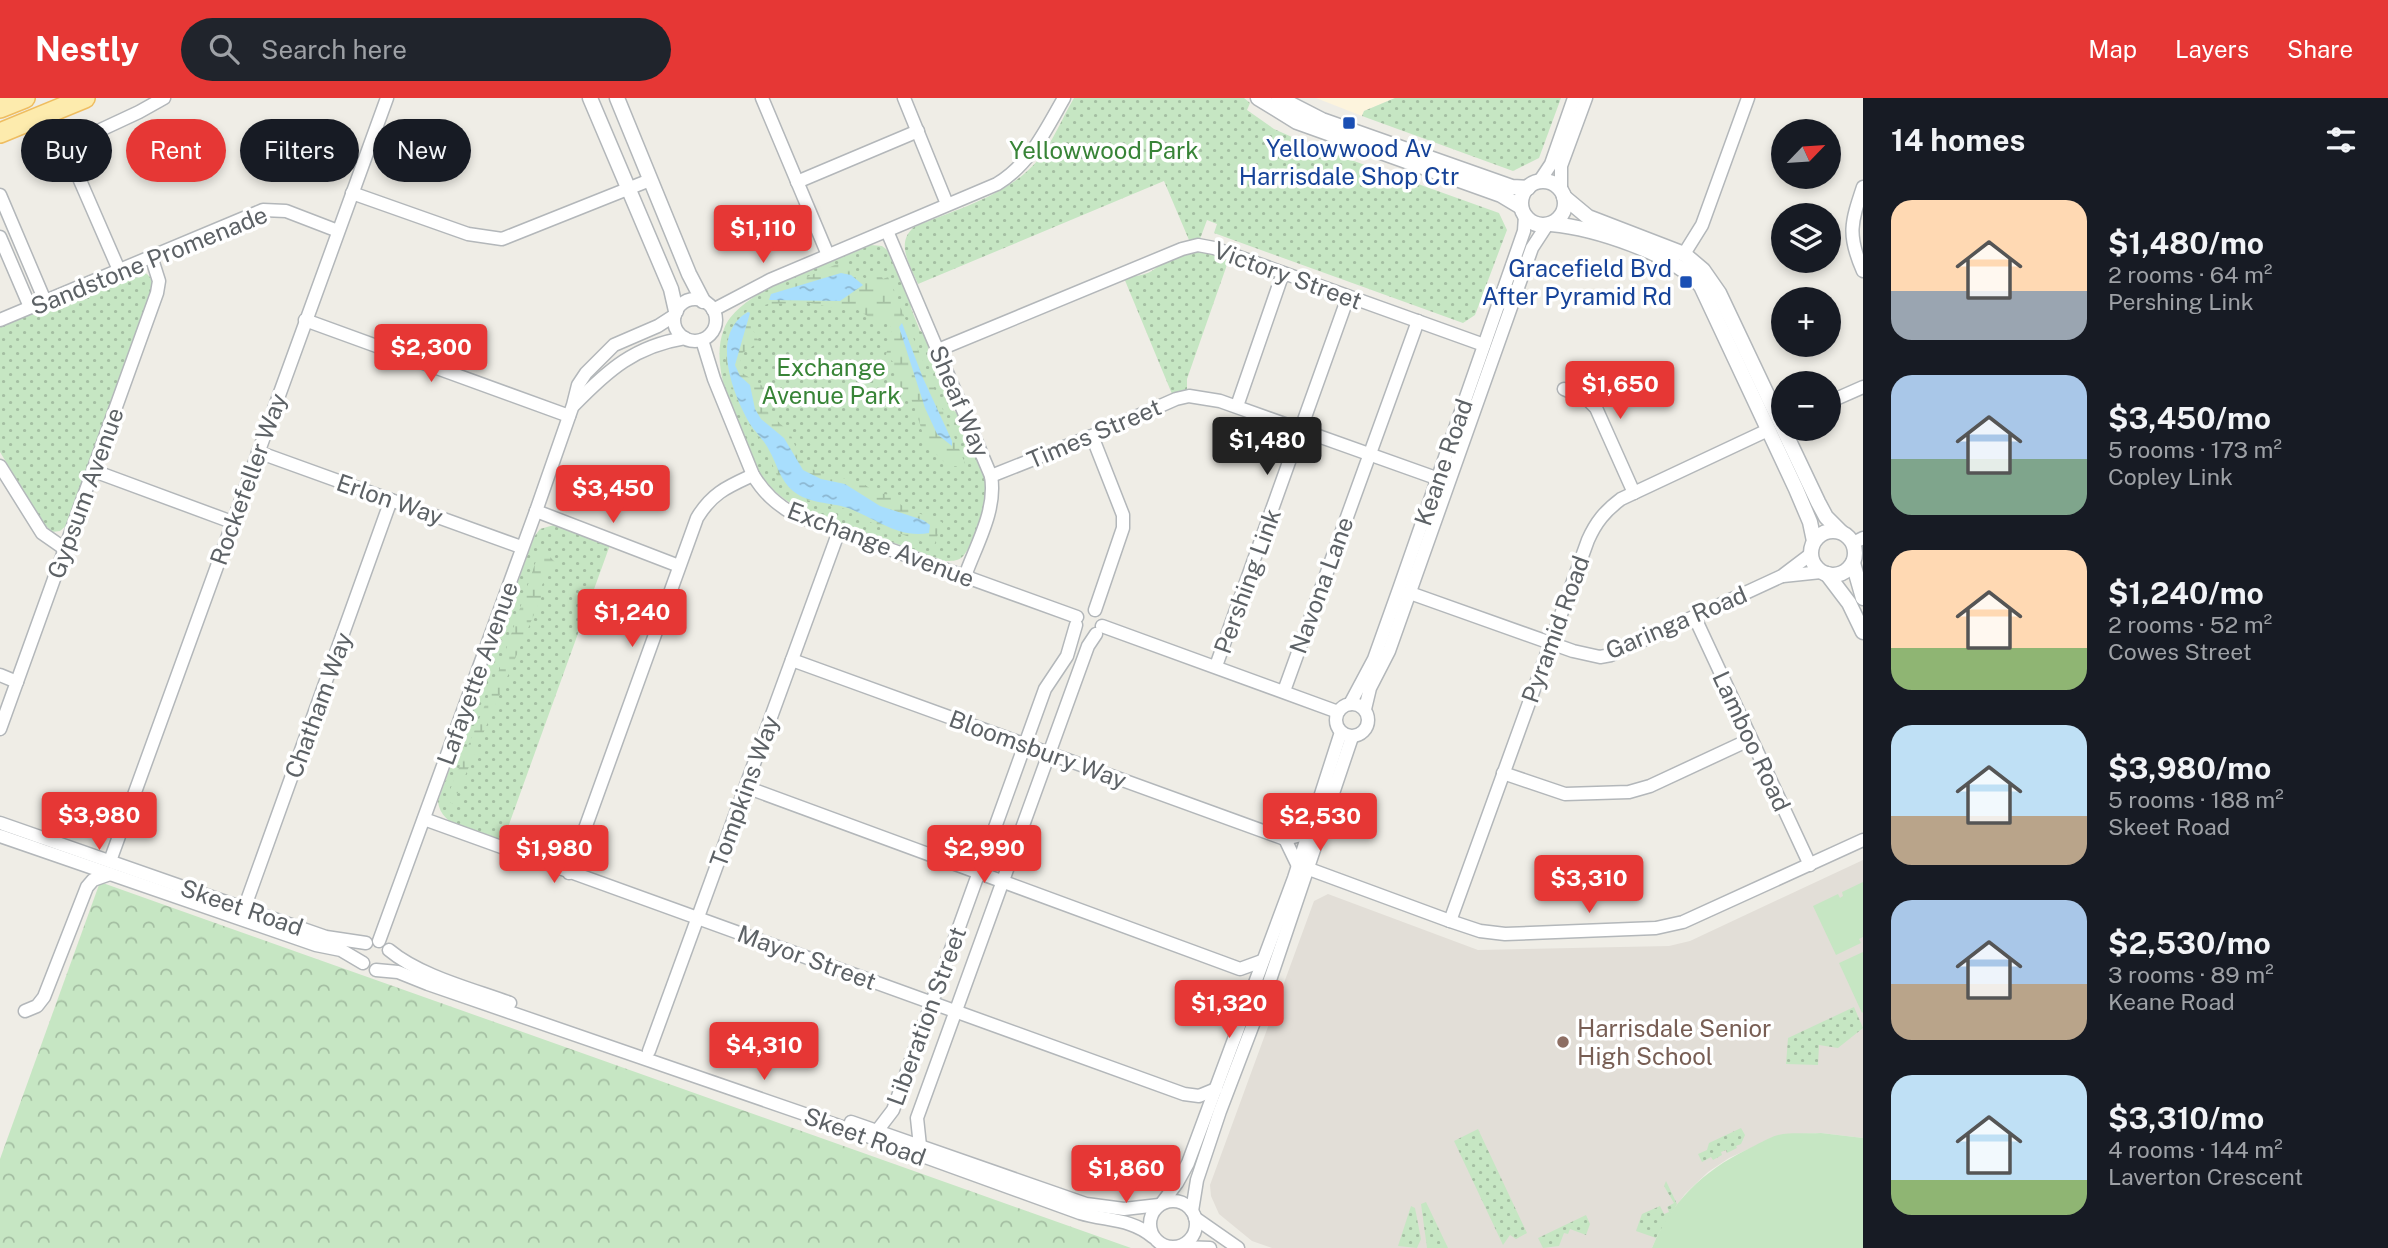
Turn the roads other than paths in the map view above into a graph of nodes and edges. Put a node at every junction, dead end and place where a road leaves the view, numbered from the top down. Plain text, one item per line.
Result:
1 (25, 98) edge
2 (85, 98) edge
3 (164, 98) edge
4 (387, 98) edge
5 (590, 98) edge
6 (617, 98) edge
7 (762, 98) edge
8 (904, 98) edge
9 (1064, 98) edge
10 (1258, 98) edge
11 (1279, 98) edge
12 (1574, 98) edge
13 (1586, 98) edge
14 (1748, 98) edge
15 (0, 108) edge
16 (918, 131) junction
17 (0, 133) edge
18 (650, 180) junction
19 (797, 183) junction
20 (1533, 185) junction
21 (1863, 187) edge
22 (629, 189) junction
23 (352, 192) junction
24 (1562, 194) junction
25 (0, 195) edge
26 (947, 204) junction
27 (1523, 212) junction
28 (1549, 225) junction
29 (887, 230) junction
30 (338, 231) junction
31 (0, 237) edge
32 (1684, 254) junction
33 (828, 255) junction
34 (151, 256) junction
35 (119, 270) junction
36 (1863, 271) edge
37 (1283, 273) junction
38 (1348, 297) junction
39 (45, 301) junction
40 (708, 305) junction
41 (30, 307) junction
42 (675, 313) junction
43 (0, 320) edge
44 (305, 320) junction
45 (1418, 321) junction
46 (685, 338) junction
47 (702, 340) junction
48 (1484, 345) junction
49 (938, 350) junction
50 (1863, 387) edge
51 (1564, 389) dead end
52 (1841, 397) edge
53 (1237, 406) junction
54 (1771, 410) edge
55 (571, 411) junction
56 (1771, 413) edge
57 (1771, 429) edge
58 (1302, 431) junction
59 (1091, 436) junction
60 (1784, 441) edge
61 (258, 452) junction
62 (1368, 455) junction
63 (0, 466) edge
64 (94, 471) junction
65 (753, 475) junction
66 (991, 476) junction
67 (1436, 478) junction
68 (1802, 486) junction
69 (1634, 493) junction
70 (391, 500) junction
71 (536, 511) junction
72 (232, 522) junction
73 (838, 531) junction
74 (1842, 532) junction
75 (1858, 541) edge
76 (522, 547) junction
77 (1812, 547) junction
78 (65, 549) junction
79 (1853, 563) junction
80 (679, 566) junction
81 (1824, 573) junction
82 (965, 576) junction
83 (1783, 576) junction
84 (1410, 593) junction
85 (1863, 598) edge
86 (1095, 610) junction
87 (1695, 618) junction
88 (1077, 621) junction
89 (1099, 630) junction
90 (1863, 632) edge
91 (1551, 643) junction
92 (792, 660) junction
93 (1216, 666) junction
94 (0, 675) edge
95 (17, 682) junction
96 (1284, 691) junction
97 (1350, 704) junction
98 (1365, 709) junction
99 (1338, 712) junction
100 (0, 729) edge
101 (1347, 735) junction
102 (1751, 739) junction
103 (1024, 745) junction
104 (1049, 753) junction
105 (1503, 773) junction
106 (746, 787) junction
107 (424, 819) junction
108 (0, 823) edge
109 (1309, 833) junction
110 (0, 836) edge
111 (1285, 839) junction
112 (1863, 840) edge
113 (76, 862) junction
114 (1810, 865) junction
115 (110, 867) junction
116 (1303, 867) junction
117 (569, 873) junction
118 (979, 873) junction
119 (1002, 882) junction
120 (78, 909) junction
121 (244, 909) junction
122 (697, 917) junction
123 (1450, 921) junction
124 (366, 943) junction
125 (384, 946) junction
126 (1262, 961) junction
127 (362, 963) junction
128 (1240, 969) junction
129 (376, 970) junction
130 (1252, 991) junction
131 (932, 1003) junction
132 (25, 1011) dead end
133 (957, 1012) junction
134 (649, 1051) junction
135 (1216, 1089) junction
136 (1190, 1096) junction
137 (1202, 1125) junction
138 (877, 1131) junction
139 (920, 1146) junction
140 (1160, 1204) junction
141 (1194, 1214) junction
142 (1153, 1237) junction
143 (1180, 1247) edge
144 (1210, 1248) edge
145 (1238, 1248) edge

1 - 15 main road
2 - 17 main road
3 - 35 street
4 - 23 street, Rockefeller Way
5 - 22 street
6 - 18 street
7 - 19 street
8 - 16 street
9 - 26 street
10 - 27 street
11 - 20 street
12 - 20 street, Keane Road
13 - 24 street, Keane Road
14 - 32 street
16 - 19 street
16 - 26 street
18 - 22 street
18 - 40 street
19 - 33 street
20 - 24 street
20 - 27 street, Keane Road
21 - 36 street
22 - 23 street
22 - 42 street
23 - 30 street, Rockefeller Way
24 - 28 street, Keane Road
24 - 32 street
25 - 39 street
26 - 29 street
27 - 28 street
27 - 48 street, Keane Road
28 - 56 street
28 - 84 street, Keane Road
29 - 33 street
29 - 49 street, Sheaf Way
30 - 34 street, Sandstone Promenade
30 - 44 street, Rockefeller Way
31 - 41 street
32 - 54 street
33 - 40 street
34 - 35 street, Sandstone Promenade
34 - 64 street, Gypsum Avenue
35 - 39 street, Sandstone Promenade
37 - 38 street, Victory Street
37 - 49 street, Victory Street
37 - 53 street
38 - 45 street, Victory Street
38 - 58 street, Pershing Link
39 - 41 street, Sandstone Promenade
40 - 42 street
40 - 47 street
41 - 43 street, Sandstone Promenade
42 - 46 street
42 - 55 street, Lafayette Avenue
44 - 55 street
44 - 61 street, Rockefeller Way
45 - 48 street, Victory Street
45 - 62 street, Navona Lane
46 - 47 street
46 - 55 street, Lafayette Avenue
47 - 65 street, Exchange Avenue
48 - 67 street, Keane Road
49 - 66 street, Sheaf Way
50 - 52 street
51 - 69 street
53 - 58 street, Times Street
53 - 59 street, Times Street
55 - 71 street, Lafayette Avenue
57 - 69 street, Pyramid Road
58 - 62 street, Times Street
58 - 93 street, Pershing Link
59 - 66 street, Times Street
59 - 86 street
60 - 68 street
61 - 70 street, Erlon Way
61 - 72 street, Rockefeller Way
62 - 67 street, Times Street
62 - 96 street, Navona Lane
63 - 78 street
64 - 72 street
64 - 78 street, Gypsum Avenue
65 - 73 street, Exchange Avenue
65 - 80 street
66 - 82 street, Sheaf Way
67 - 97 street, Keane Road
68 - 74 street
68 - 77 street
69 - 91 street, Pyramid Road
70 - 76 street, Erlon Way
70 - 121 street, Chatham Way
71 - 76 street, Lafayette Avenue
71 - 80 street
72 - 115 street, Rockefeller Way
73 - 82 street, Exchange Avenue
73 - 92 street, Tompkins Way
74 - 75 street
74 - 77 street
75 - 79 street
76 - 107 street, Lafayette Avenue
77 - 81 street
77 - 83 street, Garinga Road
78 - 95 street, Gypsum Avenue
79 - 81 street
79 - 85 street
80 - 117 street
81 - 83 street, Garinga Road
81 - 90 street
82 - 88 street, Exchange Avenue
83 - 87 street, Garinga Road
84 - 91 street, Garinga Road
84 - 98 street, Keane Road
86 - 88 street
86 - 89 street
87 - 91 street, Garinga Road
87 - 102 street, Lamboo Road
88 - 89 street
88 - 103 street, Liberation Street
89 - 93 street
89 - 104 street, Liberation Street
91 - 105 street, Pyramid Road
92 - 103 street, Bloomsbury Way
92 - 106 street, Tompkins Way
93 - 96 street
94 - 95 street
95 - 100 street, Gypsum Avenue
96 - 99 street
97 - 98 street
97 - 99 street, Keane Road
98 - 101 street, Keane Road
99 - 101 street, Keane Road
101 - 109 street, Keane Road
101 - 116 street, Keane Road
102 - 105 street
102 - 114 street, Lamboo Road
103 - 104 street, Bloomsbury Way
103 - 118 street, Liberation Street
104 - 111 street, Bloomsbury Way
104 - 119 street, Liberation Street
105 - 123 street, Pyramid Road
106 - 118 street
106 - 122 street, Tompkins Way
107 - 117 street, Mayor Street
107 - 125 street, Lafayette Avenue
108 - 115 street, Skeet Road
109 - 111 street
109 - 116 street, Keane Road
110 - 113 street, Skeet Road
111 - 116 street
112 - 114 street
113 - 115 street, Skeet Road
113 - 120 street
114 - 123 street
115 - 120 street
115 - 121 street, Skeet Road
115 - 127 street, Skeet Road
116 - 123 street
116 - 126 street, Keane Road
116 - 141 street, Keane Road
117 - 122 street, Mayor Street
118 - 119 street
118 - 131 street, Liberation Street
119 - 128 street
119 - 133 street, Liberation Street
120 - 132 street
121 - 124 street, Skeet Road
122 - 131 street, Mayor Street
122 - 134 street, Tompkins Way
124 - 125 street
124 - 127 street
125 - 129 street
125 - 134 street, Skeet Road
126 - 128 street
126 - 130 street, Keane Road
127 - 129 street
128 - 130 street
129 - 142 street, Skeet Road
130 - 135 street, Keane Road
131 - 133 street, Mayor Street
131 - 138 street, Liberation Street
133 - 136 street, Mayor Street
133 - 139 street, Liberation Street
134 - 138 street, Skeet Road
135 - 136 street
135 - 137 street, Keane Road
136 - 137 street
137 - 140 street, Keane Road
138 - 139 street, Skeet Road
139 - 140 street, Skeet Road
140 - 141 street
140 - 142 street
141 - 143 street
141 - 145 street
142 - 143 street
143 - 144 street

